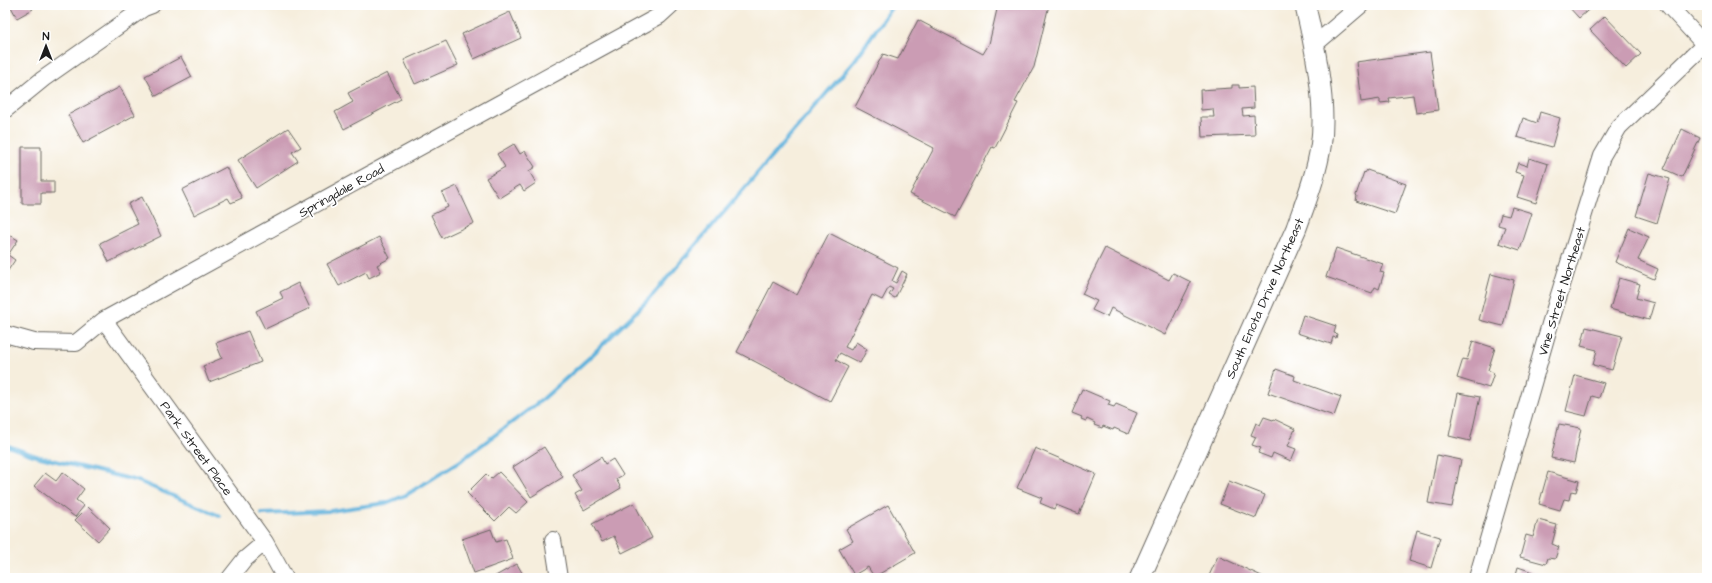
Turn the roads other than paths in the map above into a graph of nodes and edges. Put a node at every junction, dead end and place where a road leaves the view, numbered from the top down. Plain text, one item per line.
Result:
1 (152, 5) edge
2 (670, 5) edge
3 (1305, 5) edge
4 (1361, 5) edge
5 (1668, 5) edge
6 (1705, 41) edge
7 (1313, 46) junction
8 (5, 110) edge
9 (104, 320) junction
10 (5, 334) edge
11 (554, 540) dead end
12 (265, 542) junction
13 (230, 578) edge
14 (286, 578) edge
15 (559, 578) edge
16 (1140, 578) edge
17 (1477, 578) edge

1 - 8 street
2 - 9 street, Springdale Road
3 - 7 main road, South Enota Drive Northeast
4 - 7 street
5 - 6 street
6 - 17 street, Vine Street Northeast
7 - 16 main road, South Enota Drive Northeast
9 - 10 street, Springdale Road
9 - 12 street, Park Street Place
11 - 15 street
12 - 13 street
12 - 14 street, Park Street Place

